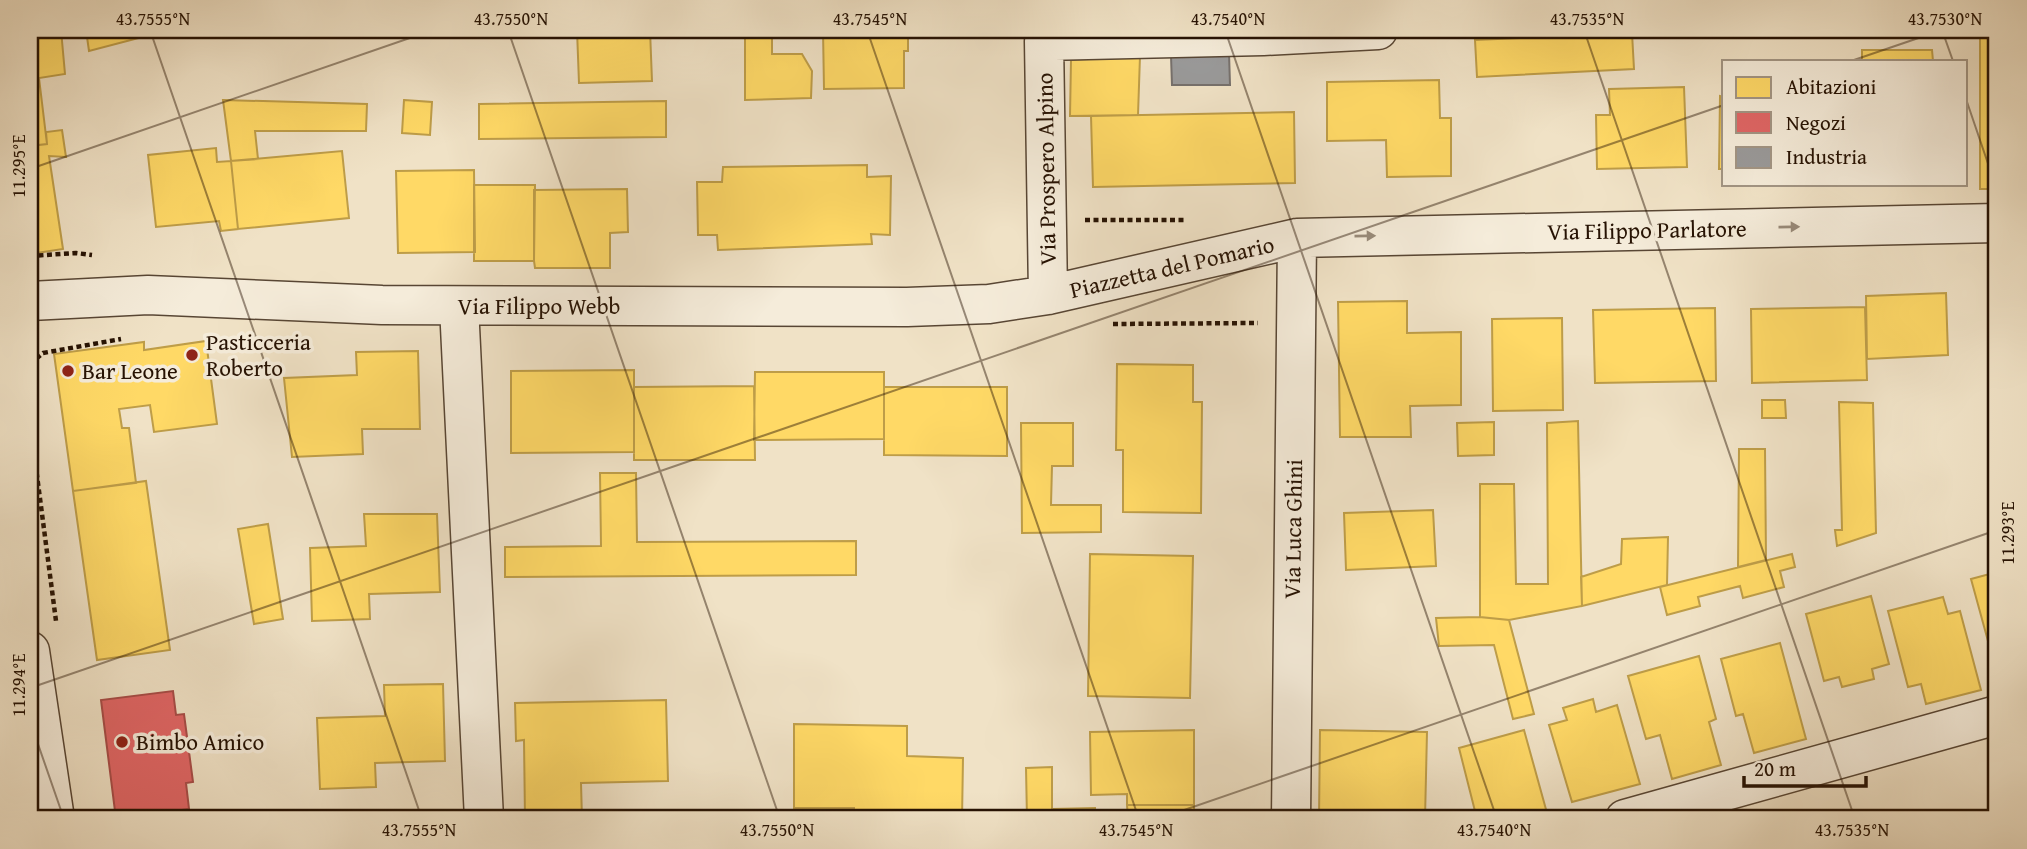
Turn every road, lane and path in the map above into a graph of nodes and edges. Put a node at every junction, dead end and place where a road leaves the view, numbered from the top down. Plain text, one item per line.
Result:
1 (1378, 30) edge
2 (1043, 35) edge
3 (1997, 223) edge
4 (1297, 238) junction
5 (1048, 295) junction
6 (30, 301) edge
7 (459, 306) junction
8 (43, 353) dead end
9 (30, 364) edge
10 (30, 651) edge
11 (1997, 715) edge
12 (55, 819) edge
13 (484, 819) edge
14 (1291, 819) edge
15 (1625, 819) edge

1 - 2 street, Via Prospero Alpino
2 - 5 street, Via Prospero Alpino
4 -> 3 street, Via Filippo Parlatore
4 - 5 street, Piazzetta del Pomario
4 - 14 street, Via Luca Ghini
5 - 7 street, Via Filippo Webb
6 - 7 street, Via Filippo Webb
7 - 13 street
8 - 9 path
10 - 12 street
11 - 15 street

